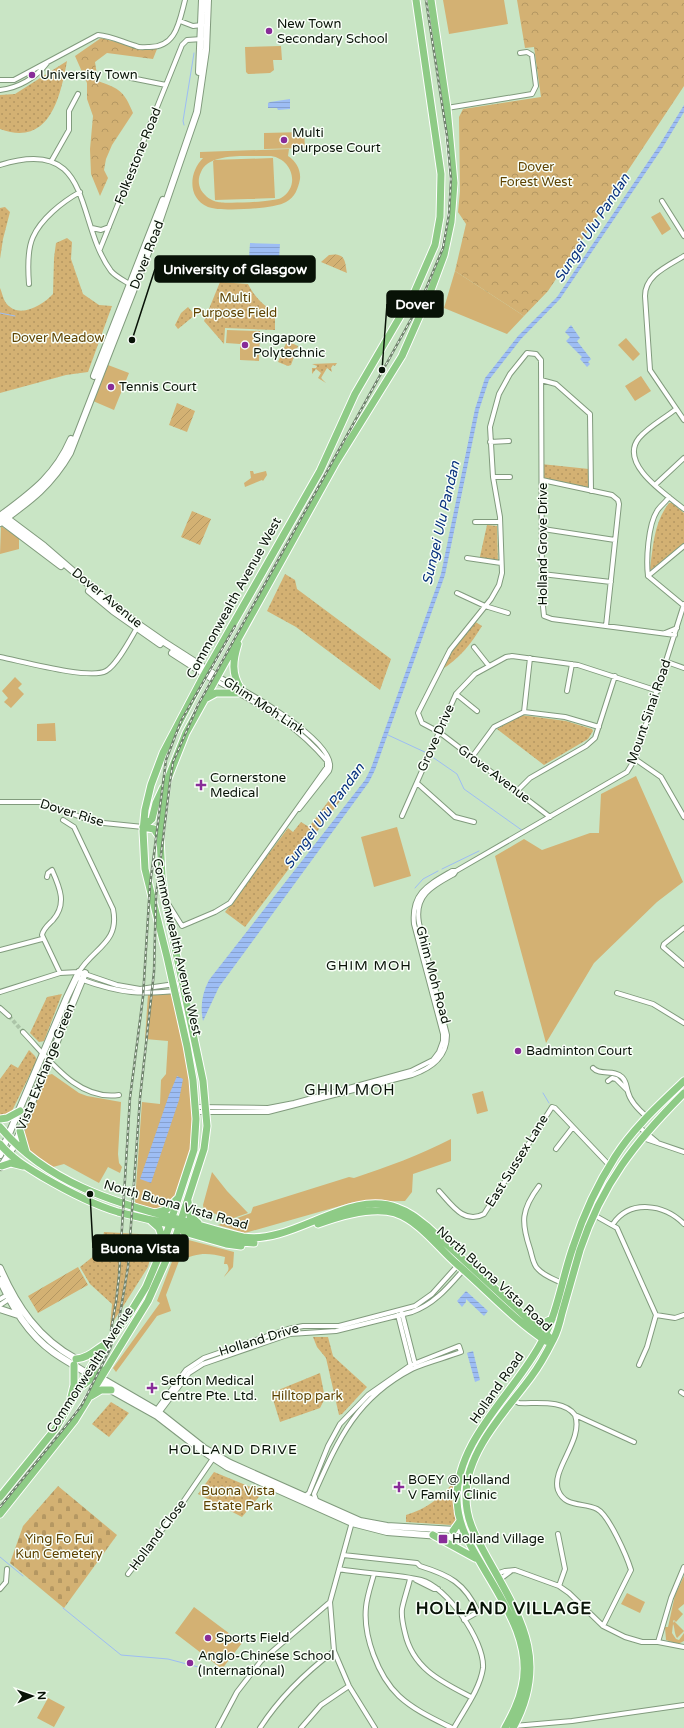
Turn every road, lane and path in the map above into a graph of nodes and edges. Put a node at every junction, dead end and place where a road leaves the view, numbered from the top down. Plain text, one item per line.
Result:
1 (185, 0) edge
2 (202, 0) edge
3 (208, 0) edge
4 (416, 0) edge
5 (431, 0) edge
6 (180, 21) junction
7 (204, 25) junction
8 (204, 39) junction
9 (520, 53) dead end
10 (48, 63) junction
11 (131, 78) dead end
12 (0, 80) edge
13 (166, 85) junction
14 (0, 90) edge
15 (78, 94) dead end
16 (447, 108) junction
17 (52, 160) junction
18 (0, 165) edge
19 (80, 192) junction
20 (662, 201) dead end
21 (92, 228) junction
22 (109, 228) junction
23 (684, 236) edge
24 (100, 249) junction
25 (684, 256) edge
26 (29, 284) dead end
27 (133, 286) junction
28 (541, 380) junction
29 (676, 409) junction
30 (684, 420) edge
31 (509, 441) dead end
32 (490, 442) junction
33 (684, 458) edge
34 (492, 477) junction
35 (510, 477) dead end
36 (542, 480) junction
37 (655, 485) junction
38 (590, 491) junction
39 (670, 497) junction
40 (316, 499) junction
41 (684, 509) edge
42 (296, 512) junction
43 (2, 519) edge
44 (292, 520) junction
45 (304, 520) junction
46 (475, 522) dead end
47 (500, 522) junction
48 (542, 529) junction
49 (615, 540) junction
50 (684, 546) edge
51 (467, 558) dead end
52 (501, 563) junction
53 (542, 574) junction
54 (648, 576) junction
55 (610, 582) junction
56 (457, 593) dead end
57 (684, 605) edge
58 (484, 606) junction
59 (508, 613) dead end
60 (138, 626) junction
61 (606, 626) junction
62 (677, 628) junction
63 (240, 634) junction
64 (663, 634) junction
65 (675, 635) junction
66 (474, 647) dead end
67 (0, 657) edge
68 (530, 658) junction
69 (667, 662) junction
70 (572, 664) junction
71 (489, 666) junction
72 (684, 668) edge
73 (206, 672) junction
74 (615, 676) junction
75 (215, 678) junction
76 (239, 691) junction
77 (567, 691) dead end
78 (658, 691) junction
79 (456, 694) junction
80 (203, 701) junction
81 (478, 711) dead end
82 (524, 712) junction
83 (599, 727) junction
84 (438, 731) junction
85 (472, 757) junction
86 (635, 759) junction
87 (167, 781) junction
88 (417, 782) junction
89 (517, 791) junction
90 (0, 802) edge
91 (684, 815) edge
92 (402, 816) dead end
93 (550, 816) junction
94 (63, 820) dead end
95 (474, 822) dead end
96 (143, 827) junction
97 (160, 838) junction
98 (47, 876) dead end
99 (165, 900) junction
100 (684, 928) edge
101 (42, 940) junction
102 (0, 950) edge
103 (684, 965) edge
104 (60, 973) junction
105 (81, 976) junction
106 (183, 987) junction
107 (173, 988) junction
108 (0, 992) edge
109 (618, 993) dead end
110 (0, 1008) edge
111 (10, 1016) tunnel mouth
112 (684, 1023) edge
113 (23, 1032) tunnel mouth
114 (44, 1053) junction
115 (48, 1059) junction
116 (593, 1068) dead end
117 (608, 1081) dead end
118 (684, 1081) edge
119 (627, 1090) junction
120 (684, 1093) edge
121 (119, 1095) dead end
122 (196, 1109) junction
123 (206, 1109) junction
124 (20, 1111) junction
125 (647, 1117) junction
126 (0, 1118) edge
127 (0, 1127) edge
128 (573, 1127) junction
129 (639, 1127) junction
130 (20, 1131) junction
131 (644, 1135) junction
132 (8, 1138) junction
133 (659, 1143) junction
134 (15, 1144) junction
135 (1, 1149) edge
136 (556, 1149) dead end
137 (684, 1152) edge
138 (10, 1154) junction
139 (28, 1155) junction
140 (610, 1166) junction
141 (1, 1167) edge
142 (27, 1167) junction
143 (539, 1186) dead end
144 (439, 1191) dead end
145 (180, 1195) junction
146 (188, 1199) junction
147 (150, 1215) junction
148 (594, 1215) junction
149 (171, 1221) junction
150 (180, 1223) junction
151 (613, 1224) junction
152 (684, 1224) edge
153 (207, 1227) junction
154 (164, 1243) junction
155 (467, 1261) junction
156 (461, 1267) junction
157 (0, 1268) edge
158 (0, 1280) edge
159 (562, 1283) junction
160 (13, 1298) junction
161 (0, 1299) edge
162 (0, 1305) edge
163 (0, 1309) edge
164 (400, 1313) junction
165 (18, 1315) junction
166 (656, 1315) junction
167 (684, 1315) edge
168 (552, 1319) junction
169 (531, 1326) junction
170 (545, 1337) junction
171 (43, 1340) junction
172 (109, 1342) junction
173 (552, 1342) junction
174 (535, 1355) junction
175 (75, 1362) junction
176 (92, 1365) junction
177 (640, 1365) dead end
178 (413, 1366) junction
179 (88, 1374) junction
180 (98, 1379) junction
181 (79, 1388) junction
182 (111, 1390) junction
183 (91, 1396) junction
184 (513, 1400) junction
185 (68, 1407) junction
186 (156, 1413) junction
187 (575, 1415) junction
188 (634, 1442) dead end
189 (214, 1457) junction
190 (305, 1496) junction
191 (0, 1497) edge
192 (316, 1500) junction
193 (0, 1514) edge
194 (353, 1520) junction
195 (460, 1521) junction
196 (453, 1531) junction
197 (474, 1533) junction
198 (464, 1534) junction
199 (558, 1534) dead end
200 (433, 1535) junction
201 (343, 1555) junction
202 (479, 1561) junction
203 (684, 1567) edge
204 (7, 1569) dead end
205 (339, 1569) junction
206 (511, 1571) junction
207 (128, 1574) dead end
208 (374, 1574) junction
209 (498, 1577) junction
210 (410, 1579) junction
211 (490, 1581) junction
212 (559, 1586) junction
213 (0, 1589) edge
214 (330, 1602) junction
215 (464, 1620) junction
216 (603, 1626) junction
217 (658, 1642) junction
218 (684, 1647) edge
219 (334, 1651) junction
220 (349, 1686) junction
221 (471, 1697) junction
222 (684, 1705) edge
223 (529, 1725) junction
224 (512, 1727) edge
225 (218, 1728) edge
226 (260, 1728) edge
227 (301, 1728) edge
228 (375, 1728) edge
229 (453, 1728) edge
230 (505, 1728) edge
231 (522, 1728) edge

1 - 6 street
2 - 7 street, Dover Road
3 - 7 street, Dover Road
4 - 42 main road, Commonwealth Avenue West
5 - 16 main road, Commonwealth Avenue West
6 - 7 street
6 - 10 street
7 - 8 street, Dover Road
8 - 13 street, Folkestone Road
8 - 27 street, Dover Road
9 - 16 street
10 - 12 street
10 - 14 street
11 - 13 street
13 - 22 street, Folkestone Road
15 - 17 street
16 - 40 main road, Commonwealth Avenue West
17 - 18 street
17 - 19 street
19 - 21 street
19 - 26 street
20 - 23 street
21 - 22 street
21 - 24 street
22 - 24 street, Folkestone Road
24 - 27 street
25 - 29 street
27 - 43 street, Dover Road
28 - 32 street, Holland Grove Drive
28 - 36 street, Holland Grove Drive
28 - 38 street
29 - 30 street
29 - 37 street
31 - 32 street
32 - 34 street
33 - 37 street
34 - 35 street
34 - 47 street
36 - 38 street
36 - 48 street, Holland Grove Drive
37 - 39 street
38 - 49 street
39 - 41 street
39 - 54 street
40 - 42 main road
40 - 45 main road, Commonwealth Avenue West
42 - 44 main road, Commonwealth Avenue West
43 - 60 street, Dover Avenue
44 - 45 main road
44 - 73 main road, Commonwealth Avenue West
45 - 63 main road, Commonwealth Avenue West
46 - 47 street
47 - 52 street
48 - 49 street
48 - 53 street, Holland Grove Drive
49 - 55 street
50 - 54 street
51 - 52 street
52 - 58 street
53 - 55 street
53 - 61 street, Holland Grove Drive
54 - 57 street
55 - 61 street
56 - 58 street
57 - 62 street, Mount Sinai Road
58 - 59 street
58 - 84 street, Grove Avenue
60 - 67 street
60 - 73 street, Dover Avenue
61 - 64 street, Holland Grove Drive
62 - 64 street
62 - 65 street, Mount Sinai Road
63 - 75 main road, Commonwealth Avenue West
63 - 76 main road
64 - 65 street, Holland Grove Drive
65 - 69 street, Mount Sinai Road
66 - 71 street
68 - 70 street, Grove Drive
68 - 71 street, Grove Drive
68 - 82 street
69 - 72 street
69 - 78 street, Mount Sinai Road
70 - 74 street, Grove Drive
70 - 77 street
71 - 79 street, Grove Drive
73 - 75 street, Dover Avenue
73 - 96 main road, Commonwealth Avenue West
74 - 78 street, Grove Drive
74 - 83 street
75 - 76 street, Ghim Moh Link
75 - 80 main road, Commonwealth Avenue West
76 - 80 main road
76 - 99 street, Ghim Moh Link
78 - 86 street, Mount Sinai Road
79 - 81 street, Grove Drive
79 - 84 street, Grove Drive
80 - 87 main road, Commonwealth Avenue West
82 - 83 street
82 - 85 street
83 - 89 street
84 - 85 street, Grove Avenue
84 - 88 street, Grove Drive
85 - 89 street, Grove Avenue
86 - 91 street
86 - 93 street, Mount Sinai Road
87 - 96 main road
87 - 97 main road, Commonwealth Avenue West
88 - 92 street, Grove Drive
88 - 95 street, Grove Drive
89 - 93 street, Grove Avenue
90 - 96 street, Dover Rise
93 - 123 street, Ghim Moh Road
94 - 105 street
96 - 97 main road
96 - 107 main road, Commonwealth Avenue West
97 - 99 main road, Commonwealth Avenue West
98 - 101 street
99 - 106 main road, Commonwealth Avenue West
100 - 103 street
101 - 102 street
101 - 104 street
104 - 105 street
104 - 108 street
105 - 107 street
105 - 107 street
105 - 114 street, Vista Exchange Green
105 - 115 street, Vista Exchange Green
106 - 107 street
106 - 107 street
106 - 123 main road, Commonwealth Avenue West
107 - 122 main road, Commonwealth Avenue West
109 - 112 street
110 - 111 street
113 - 114 street
114 - 115 street
114 - 124 street, Vista Exchange Green
115 - 121 street
115 - 130 street, Vista Exchange Green
116 - 119 street
117 - 119 street
118 - 125 main road, Holland Road
119 - 125 street
120 - 131 main road, Holland Road
122 - 123 street, Ghim Moh Road
122 - 145 main road, Commonwealth Avenue West
123 - 146 main road, Commonwealth Avenue West
124 - 126 main road
124 - 132 street, Vista Exchange Green
125 - 129 main road, Holland Road
127 - 132 main road, North Buona Vista Road
128 - 136 street, East Sussex Lane
128 - 140 street, East Sussex Lane
128 - 144 street, East Sussex Lane
129 - 131 street
129 - 140 main road, Holland Road
130 - 134 street, Vista Exchange Green
130 - 139 main road
131 - 133 street
131 - 133 street
131 - 148 main road, Holland Road
132 - 134 main road, North Buona Vista Road
132 - 135 street, Vista Exchange Green
133 - 137 street
134 - 138 street, Vista Exchange Green
134 - 139 main road, North Buona Vista Road
135 - 138 main road, North Buona Vista Road
138 - 141 street, Vista Exchange Green
138 - 142 main road, North Buona Vista Road
139 - 147 main road, North Buona Vista Road
140 - 159 main road, Holland Road
141 - 142 main road
142 - 147 main road, North Buona Vista Road
143 - 159 street
145 - 147 main road
145 - 149 main road, Commonwealth Avenue West
146 - 150 main road, Commonwealth Avenue West
146 - 153 main road
147 - 149 main road, North Buona Vista Road
147 - 154 main road
148 - 151 street
148 - 173 main road, Holland Road
149 - 150 main road, North Buona Vista Road
149 - 154 main road, Commonwealth Avenue
150 - 153 main road, North Buona Vista Road
150 - 156 main road, North Buona Vista Road
150 - 180 main road, Commonwealth Avenue
151 - 152 street
151 - 166 street
153 - 155 main road, North Buona Vista Road
154 - 172 main road, Commonwealth Avenue
155 - 156 street, Holland Drive
155 - 156 street, Holland Drive
155 - 169 main road, North Buona Vista Road
156 - 164 street, Holland Drive
156 - 164 street, Holland Drive
156 - 169 main road, North Buona Vista Road
157 - 160 street
158 - 160 street
159 - 168 main road, Holland Road
160 - 161 street
160 - 162 street
160 - 165 street
160 - 171 street
163 - 165 street
164 - 178 street
164 - 186 street, Holland Drive
165 - 171 street
166 - 167 street
166 - 177 street
168 - 169 main road
168 - 170 main road, Holland Road
169 - 170 main road, North Buona Vista Road
169 - 174 main road
170 - 173 main road, North Buona Vista Road
170 - 174 main road, Holland Road
171 - 175 street
172 - 175 main road
172 - 176 main road, Commonwealth Avenue
173 - 184 main road, Holland Road
174 - 195 main road, Holland Road
175 - 179 street
175 - 185 main road
176 - 179 main road, Commonwealth Avenue
176 - 180 main road
178 - 178 street
178 - 190 street
178 - 192 street
179 - 180 main road
179 - 181 main road, Commonwealth Avenue
180 - 181 main road
180 - 182 street
180 - 183 main road, Commonwealth Avenue
180 - 186 street
181 - 185 main road, Commonwealth Avenue
182 - 183 main road
182 - 186 street
183 - 193 main road, Commonwealth Avenue
184 - 187 street
184 - 197 main road, Holland Road
185 - 191 main road, Commonwealth Avenue
186 - 189 street
187 - 188 street
187 - 216 street
189 - 190 street
189 - 194 street
189 - 207 street, Holland Close
190 - 192 street
192 - 194 street
194 - 196 street
194 - 200 street
194 - 201 street
195 - 196 main road
195 - 198 main road, Holland Road
196 - 198 street
197 - 198 street
197 - 209 main road, Holland Road
198 - 200 street
198 - 202 main road, Holland Road
199 - 212 street
200 - 202 main road
201 - 205 street
201 - 215 street
202 - 211 main road, Holland Road
203 - 217 street
204 - 213 street
205 - 208 street
205 - 214 street
206 - 209 street
206 - 209 street
206 - 212 street
208 - 210 street
208 - 229 street
209 - 211 street
209 - 224 main road, Holland Road
210 - 215 street
210 - 221 street
211 - 230 main road, Holland Road
212 - 216 street
214 - 219 street
214 - 225 street
215 - 221 street
216 - 217 street
217 - 218 street
219 - 220 street
219 - 226 street
220 - 227 street
220 - 228 street
221 - 229 street
222 - 223 street
223 - 224 street
223 - 231 street

